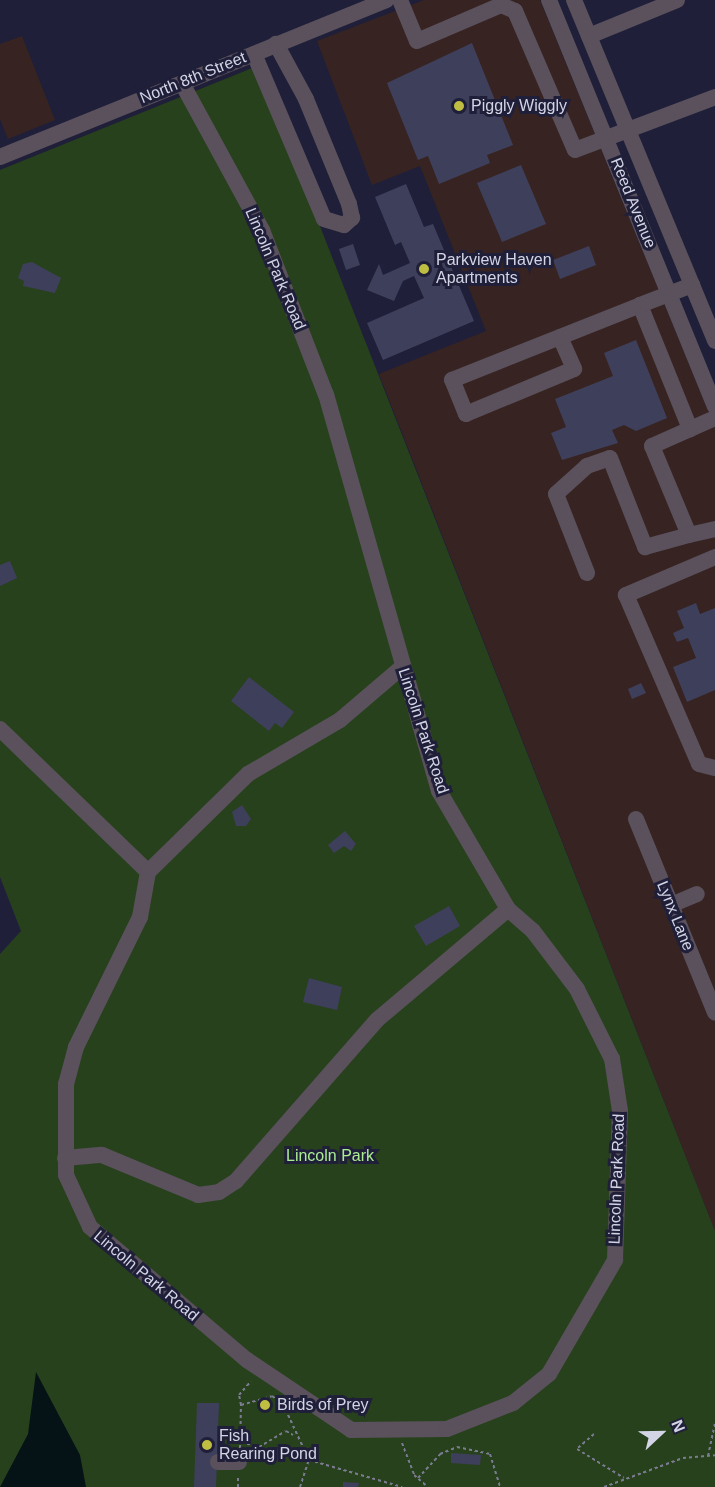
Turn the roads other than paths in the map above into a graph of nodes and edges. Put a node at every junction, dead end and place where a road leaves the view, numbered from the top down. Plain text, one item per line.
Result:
1 (386, 0) edge
2 (400, 0) edge
3 (549, 0) edge
4 (574, 0) edge
5 (677, 0) edge
6 (589, 36) junction
7 (276, 44) junction
8 (254, 54) junction
9 (182, 83) junction
10 (715, 97) edge
11 (629, 131) junction
12 (607, 139) junction
13 (0, 157) edge
14 (692, 285) junction
15 (669, 294) junction
16 (640, 305) junction
17 (712, 322) edge
18 (686, 333) junction
19 (560, 337) junction
20 (715, 341) edge
21 (715, 406) edge
22 (715, 418) edge
23 (690, 429) junction
24 (715, 529) edge
25 (689, 535) junction
26 (715, 556) edge
27 (587, 573) dead end
28 (402, 667) junction
29 (0, 729) edge
30 (715, 768) edge
31 (636, 819) dead end
32 (148, 872) junction
33 (697, 894) dead end
34 (671, 905) junction
35 (507, 909) junction
36 (715, 1013) edge
37 (66, 1158) junction
38 (218, 1462) dead end
39 (239, 1462) road end

1 - 7 street, North 8th Street
2 - 12 street
3 - 12 street, Reed Avenue
4 - 6 street, Reed Avenue
5 - 6 street
6 - 11 street, Reed Avenue
7 - 8 street, North 8th Street
7 - 8 street
8 - 9 street, North 8th Street
9 - 13 street, North 8th Street
9 - 28 street, Lincoln Park Road
10 - 11 street
11 - 12 street
11 - 14 street, Reed Avenue
12 - 15 street, Reed Avenue
14 - 15 street
14 - 17 street, Reed Avenue
15 - 16 street
15 - 18 street, Reed Avenue
16 - 19 street
16 - 23 street
17 - 18 street
17 - 20 street, Reed Avenue
18 - 21 street, Reed Avenue
19 - 19 street
22 - 23 street
23 - 25 street
24 - 25 street
25 - 27 street
26 - 30 street
28 - 32 street
28 - 35 street, Lincoln Park Road
29 - 32 street
31 - 34 street, Lynx Lane
32 - 37 street, Lincoln Park Road
33 - 34 street
34 - 36 street, Lynx Lane
35 - 37 street
35 - 37 street, Lincoln Park Road
38 - 39 street

